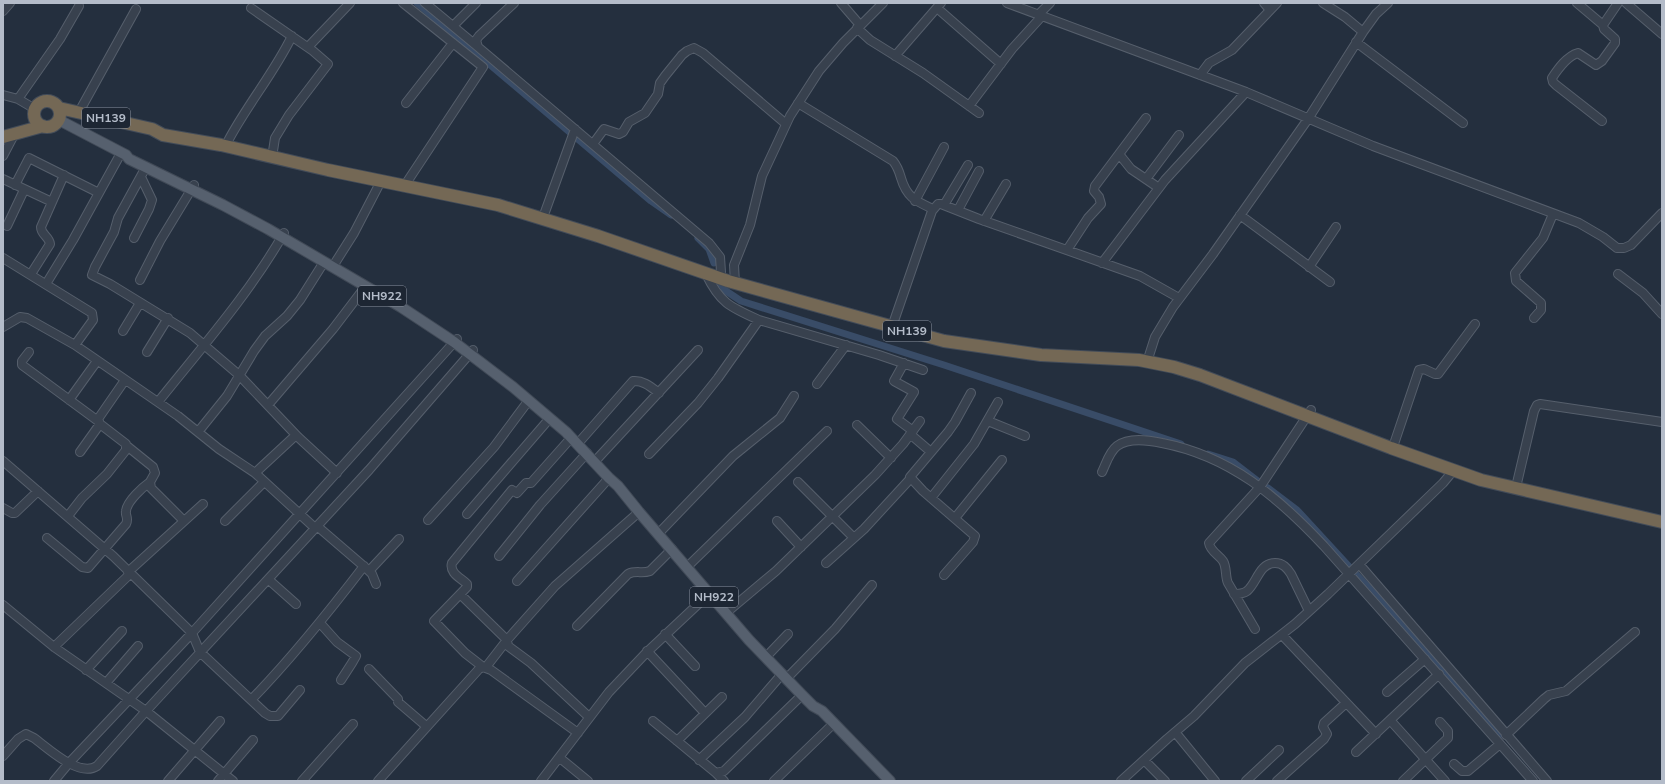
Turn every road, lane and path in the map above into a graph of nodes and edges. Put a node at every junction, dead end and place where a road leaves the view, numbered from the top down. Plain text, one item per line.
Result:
1 (10, 3) edge
2 (350, 3) edge
3 (403, 3) edge
4 (425, 3) edge
5 (476, 3) edge
6 (514, 3) edge
7 (841, 3) edge
8 (883, 3) edge
9 (1007, 3) edge
10 (1050, 3) edge
11 (1264, 3) edge
12 (1277, 3) edge
13 (1323, 3) edge
14 (1388, 3) edge
15 (1577, 3) edge
16 (1618, 3) edge
17 (1626, 3) edge
18 (79, 6) dead end
19 (939, 6) edge
20 (251, 8) dead end
21 (136, 9) dead end
22 (1270, 10) junction
23 (3, 11) edge
24 (1040, 16) junction
25 (1603, 25) junction
26 (453, 26) junction
27 (858, 26) junction
28 (1363, 32) junction
29 (1662, 34) edge
30 (292, 36) junction
31 (1356, 42) junction
32 (453, 43) junction
33 (308, 47) junction
34 (478, 47) junction
35 (895, 56) junction
36 (490, 59) junction
37 (1001, 64) junction
38 (483, 68) junction
39 (1200, 75) junction
40 (1246, 92) junction
41 (3, 95) edge
42 (18, 99) junction
43 (406, 103) dead end
44 (798, 103) junction
45 (968, 106) junction
46 (79, 112) junction
47 (979, 113) dead end
48 (59, 114) junction
49 (37, 118) junction
50 (1146, 118) dead end
51 (1308, 119) junction
52 (1602, 121) dead end
53 (1463, 123) dead end
54 (786, 124) junction
55 (152, 130) junction
56 (574, 132) junction
57 (7, 134) edge
58 (1179, 135) dead end
59 (228, 141) junction
60 (593, 144) junction
61 (944, 147) dead end
62 (273, 151) junction
63 (124, 154) junction
64 (1119, 154) junction
65 (3, 156) edge
66 (968, 165) dead end
67 (979, 171) dead end
68 (143, 172) junction
69 (64, 176) junction
70 (1146, 179) junction
71 (3, 180) edge
72 (380, 181) junction
73 (407, 182) junction
74 (1006, 184) dead end
75 (15, 185) junction
76 (193, 187) junction
77 (1159, 188) junction
78 (24, 190) junction
79 (99, 193) junction
80 (915, 201) junction
81 (52, 202) junction
82 (944, 205) junction
83 (520, 208) junction
84 (933, 209) junction
85 (958, 210) junction
86 (545, 212) junction
87 (1662, 213) edge
88 (1554, 214) junction
89 (1240, 215) junction
90 (984, 221) junction
91 (7, 226) dead end
92 (1336, 226) dead end
93 (283, 235) junction
94 (134, 238) dead end
95 (1066, 250) junction
96 (3, 258) edge
97 (324, 262) junction
98 (335, 263) junction
99 (1102, 263) junction
100 (1309, 267) junction
101 (721, 272) junction
102 (31, 274) junction
103 (706, 274) junction
104 (1618, 274) dead end
105 (734, 279) junction
106 (140, 280) dead end
107 (1330, 282) dead end
108 (46, 284) junction
109 (366, 287) junction
110 (1179, 298) junction
111 (140, 303) junction
112 (1662, 314) edge
113 (168, 318) junction
114 (1534, 318) dead end
115 (759, 320) junction
116 (894, 321) junction
117 (1475, 324) dead end
118 (3, 327) edge
119 (123, 331) dead end
120 (456, 340) junction
121 (75, 345) junction
122 (205, 346) junction
123 (846, 346) junction
124 (698, 350) dead end
125 (29, 352) dead end
126 (147, 352) dead end
127 (471, 352) junction
128 (1148, 359) junction
129 (97, 361) junction
130 (904, 363) junction
131 (923, 370) dead end
132 (240, 375) junction
133 (125, 380) junction
134 (817, 384) dead end
135 (659, 393) junction
136 (971, 393) dead end
137 (794, 396) dead end
138 (69, 400) junction
139 (530, 400) junction
140 (158, 402) junction
141 (998, 402) dead end
142 (268, 405) junction
143 (1310, 413) junction
144 (550, 418) junction
145 (920, 421) dead end
146 (988, 421) junction
147 (1662, 422) edge
148 (99, 423) junction
149 (856, 425) dead end
150 (826, 431) dead end
151 (198, 432) junction
152 (912, 433) junction
153 (296, 435) junction
154 (1025, 436) dead end
155 (576, 439) junction
156 (1394, 444) junction
157 (127, 446) junction
158 (80, 452) dead end
159 (931, 452) junction
160 (587, 453) junction
161 (649, 454) dead end
162 (598, 458) junction
163 (891, 458) junction
164 (1002, 460) dead end
165 (3, 461) edge
166 (1453, 471) junction
167 (1102, 472) dead end
168 (337, 473) junction
169 (255, 474) junction
170 (609, 478) junction
171 (911, 478) junction
172 (150, 482) junction
173 (264, 482) junction
174 (798, 482) dead end
175 (1517, 483) junction
176 (618, 486) junction
177 (1260, 487) junction
178 (38, 491) junction
179 (930, 498) junction
180 (203, 504) dead end
181 (3, 508) edge
182 (638, 512) junction
183 (299, 514) junction
184 (467, 514) dead end
185 (833, 515) junction
186 (68, 516) junction
187 (1662, 516) edge
188 (955, 518) junction
189 (428, 520) dead end
190 (184, 521) junction
191 (225, 521) dead end
192 (777, 521) dead end
193 (1662, 522) edge
194 (316, 527) junction
195 (658, 534) junction
196 (47, 538) dead end
197 (399, 538) dead end
198 (854, 538) junction
199 (801, 547) junction
200 (105, 549) junction
201 (672, 549) junction
202 (499, 556) dead end
203 (826, 563) dead end
204 (1359, 564) junction
205 (687, 567) junction
206 (367, 569) junction
207 (129, 573) junction
208 (1348, 574) junction
209 (944, 575) dead end
210 (269, 580) junction
211 (517, 581) dead end
212 (376, 584) dead end
213 (872, 585) dead end
214 (710, 593) junction
215 (1234, 594) junction
216 (460, 595) junction
217 (296, 604) dead end
218 (3, 605) edge
219 (1309, 612) junction
220 (726, 613) junction
221 (320, 623) junction
222 (577, 626) dead end
223 (1255, 629) dead end
224 (122, 631) dead end
225 (1636, 632) dead end
226 (192, 633) junction
227 (665, 634) junction
228 (788, 634) dead end
229 (1282, 635) junction
230 (507, 640) junction
231 (138, 646) dead end
232 (54, 647) junction
233 (647, 651) junction
234 (200, 652) junction
235 (766, 657) junction
236 (1425, 659) junction
237 (695, 666) dead end
238 (484, 667) junction
239 (370, 669) dead end
240 (86, 670) junction
241 (1439, 674) junction
242 (784, 677) junction
243 (341, 680) dead end
244 (106, 683) junction
245 (300, 690) dead end
246 (1387, 692) dead end
247 (802, 695) junction
248 (722, 697) dead end
249 (130, 699) junction
250 (251, 700) junction
251 (1346, 703) junction
252 (813, 706) junction
253 (146, 711) junction
254 (705, 713) junction
255 (589, 717) junction
256 (1485, 719) junction
257 (1390, 720) junction
258 (220, 721) dead end
259 (653, 721) dead end
260 (1440, 722) dead end
261 (353, 724) dead end
262 (426, 726) junction
263 (830, 727) junction
264 (1176, 732) junction
265 (578, 733) junction
266 (1376, 734) junction
267 (1506, 735) junction
268 (253, 740) dead end
269 (677, 741) junction
270 (1500, 744) junction
271 (195, 750) junction
272 (1279, 750) dead end
273 (1356, 752) dead end
274 (1514, 752) junction
275 (4, 754) edge
276 (560, 758) junction
277 (699, 760) junction
278 (1144, 760) junction
279 (1426, 760) junction
280 (69, 763) junction
281 (1454, 764) dead end
282 (716, 773) junction
283 (224, 774) junction
284 (54, 781) edge
285 (168, 781) edge
286 (218, 781) edge
287 (233, 781) edge
288 (302, 781) edge
289 (378, 781) edge
290 (541, 781) edge
291 (588, 781) edge
292 (724, 781) edge
293 (774, 781) edge
294 (883, 781) edge
295 (890, 781) edge
296 (1121, 781) edge
297 (1165, 781) edge
298 (1216, 781) edge
299 (1246, 781) edge
300 (1277, 781) edge
301 (1403, 781) edge
302 (1444, 781) edge
303 (1533, 781) edge
304 (1547, 781) edge

1 - 23 street
2 - 33 street
3 - 32 street
4 - 26 street
5 - 26 street
6 - 34 street
7 - 27 street
8 - 27 street
9 - 24 street
10 - 24 street
11 - 22 street
12 - 22 street
13 - 28 street
14 - 28 street
15 - 25 street
16 - 25 street
17 - 29 street
18 - 42 street
19 - 35 street
19 - 37 street
20 - 30 street
21 - 46 street
22 - 39 street
24 - 37 street
24 - 39 street
25 - 52 street
26 - 34 street
27 - 35 street
27 - 44 street
28 - 31 street
30 - 33 street
30 - 59 street
31 - 51 street
31 - 53 street
32 - 38 street
32 - 43 street
33 - 62 street
34 - 36 street
35 - 45 street
36 - 38 street
36 - 56 street
37 - 45 street
38 - 73 street
39 - 40 street
40 - 51 street
40 - 77 street
41 - 42 street
42 - 49 street
44 - 54 street
44 - 80 street
45 - 47 street
46 - 48 highway, NH139
46 - 55 highway, NH139
48 - 49 highway, NH139
48 - 49 highway, NH139
48 - 63 main road
49 - 57 highway, NH139
50 - 64 street
51 - 88 street
51 - 89 street
54 - 60 street
54 - 105 street
55 - 59 highway, NH139
55 - 72 highway, NH139
56 - 60 street
56 - 86 street
57 - 65 street
58 - 70 street
59 - 62 highway, NH139
60 - 101 street
61 - 80 street
62 - 73 highway, NH139
63 - 68 main road
63 - 76 main road
63 - 79 street
64 - 70 street
64 - 95 street
66 - 82 street
67 - 85 street
68 - 76 main road
68 - 94 street
68 - 111 street
69 - 75 street
69 - 79 street
69 - 81 street
70 - 77 street
71 - 75 street
72 - 73 highway, NH139
72 - 98 street
73 - 83 highway, NH139
74 - 90 street
75 - 78 street
76 - 93 main road
76 - 106 street
77 - 99 street
78 - 81 street
78 - 91 street
79 - 108 street
80 - 84 street
81 - 102 street
82 - 84 street
82 - 85 street
83 - 86 highway, NH139
83 - 103 highway, NH139
84 - 116 street
85 - 90 street
86 - 101 highway, NH139
87 - 88 street
88 - 114 street
89 - 100 street
89 - 110 street
90 - 95 street
92 - 100 street
93 - 97 main road, NH922
93 - 98 main road
93 - 122 street
95 - 99 street
96 - 102 street
97 - 109 main road, NH922
97 - 132 street
98 - 120 main road
99 - 110 street
100 - 107 street
101 - 105 highway, NH139
102 - 108 street
103 - 105 highway, NH139
103 - 115 street
104 - 112 street
105 - 116 highway, NH139
105 - 128 highway, NH139
108 - 121 street
109 - 120 main road, NH922
109 - 142 street
110 - 128 street
111 - 113 street
111 - 119 street
113 - 122 street
113 - 126 street
115 - 123 street
115 - 161 street
116 - 128 highway, NH139
117 - 156 street
118 - 121 street
120 - 127 main road
120 - 168 street
121 - 129 street
122 - 132 street
122 - 140 street
123 - 130 street
123 - 134 street
124 - 135 street
125 - 138 street
127 - 139 main road
127 - 155 main road
127 - 194 street
128 - 143 highway, NH139
129 - 133 street
129 - 138 street
130 - 131 street
130 - 152 street
132 - 142 street
132 - 151 street
133 - 140 street
133 - 148 street
135 - 155 street
135 - 162 street
136 - 159 street
137 - 195 street
138 - 148 street
139 - 144 main road
139 - 189 street
140 - 151 street
141 - 146 street
142 - 153 street
143 - 156 highway, NH139
143 - 166 highway, NH139
143 - 177 street
144 - 155 main road
144 - 184 street
145 - 152 street
146 - 154 street
146 - 179 street
147 - 175 street
148 - 157 street
148 - 158 street
149 - 163 street
150 - 205 street
151 - 169 street
152 - 159 street
152 - 163 street
153 - 168 street
153 - 169 street
155 - 160 main road
155 - 162 main road
155 - 216 street
156 - 175 highway, NH139
157 - 172 street
157 - 186 street
159 - 171 street
160 - 170 main road
160 - 202 street
162 - 176 main road
163 - 185 street
164 - 188 street
165 - 178 street
166 - 193 highway, NH139
166 - 204 street
167 - 177 street
168 - 183 street
169 - 173 street
170 - 176 main road
170 - 211 street
171 - 179 street
171 - 198 street
172 - 190 street
172 - 200 street
173 - 183 street
173 - 191 street
174 - 185 street
175 - 187 highway, NH139
176 - 182 main road, NH922
177 - 208 street
177 - 215 street
178 - 181 street
178 - 186 street
179 - 188 street
180 - 190 street
182 - 195 main road, NH922
182 - 230 street
183 - 194 street
183 - 226 street
185 - 198 street
185 - 199 street
186 - 200 street
188 - 209 street
190 - 207 street
192 - 199 street
194 - 206 street
194 - 210 street
195 - 201 main road, NH922
196 - 200 street
197 - 206 street
198 - 203 street
199 - 220 street
200 - 207 street
201 - 205 main road, NH922
201 - 222 street
204 - 208 street
204 - 256 street
205 - 214 main road, NH922
206 - 212 street
206 - 221 street
207 - 226 street
207 - 232 street
208 - 219 street
208 - 236 street
210 - 217 street
210 - 234 street
213 - 242 street
214 - 220 main road, NH922
214 - 227 street
215 - 219 street
215 - 223 street
216 - 230 street
216 - 238 street
218 - 232 street
219 - 229 street
220 - 235 main road, NH922
221 - 243 street
221 - 250 street
224 - 240 street
225 - 267 street
226 - 234 street
226 - 249 street
227 - 233 street
227 - 237 street
228 - 235 street
229 - 251 street
229 - 264 street
230 - 238 street
230 - 255 street
231 - 244 street
232 - 240 street
233 - 254 street
233 - 255 street
234 - 250 street
234 - 253 street
235 - 242 main road, NH922
236 - 241 street
236 - 246 street
238 - 262 street
238 - 265 street
239 - 262 street
240 - 244 street
241 - 256 street
241 - 257 street
242 - 247 main road, NH922
242 - 277 street
244 - 249 street
245 - 250 street
247 - 252 main road, NH922
247 - 282 street
248 - 254 street
249 - 253 street
249 - 280 street
251 - 266 street
251 - 300 street
252 - 263 main road
252 - 295 main road, NH922
253 - 271 street
253 - 280 street
254 - 269 street
255 - 265 street
256 - 267 street
256 - 270 street
257 - 266 street
257 - 279 street
258 - 271 street
259 - 269 street
260 - 279 street
261 - 288 street
262 - 289 street
263 - 293 street
263 - 294 main road
264 - 278 street
264 - 298 street
265 - 276 street
266 - 273 street
267 - 274 street
268 - 283 street
269 - 277 street
270 - 274 street
270 - 281 street
271 - 283 street
271 - 285 street
272 - 299 street
274 - 303 street
274 - 304 street
275 - 280 street
276 - 290 street
276 - 291 street
277 - 282 street
278 - 296 street
278 - 297 street
279 - 301 street
279 - 302 street
280 - 284 street
282 - 292 street
283 - 286 street
283 - 287 street

